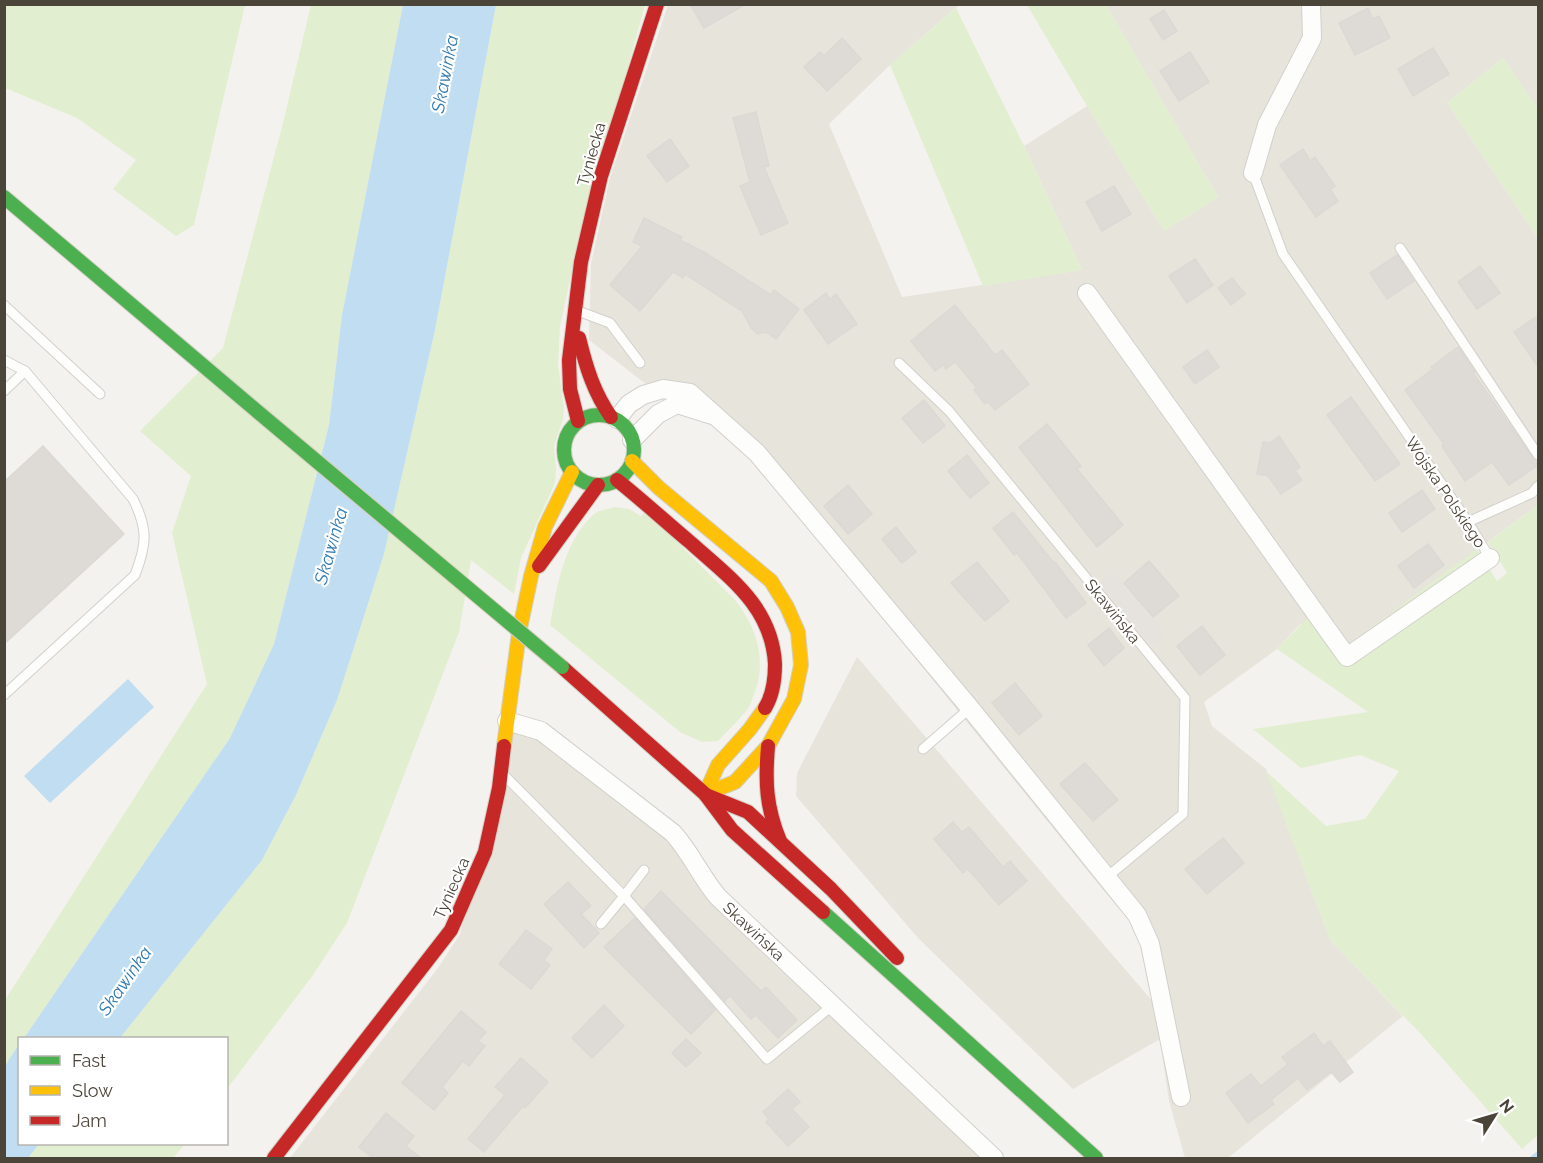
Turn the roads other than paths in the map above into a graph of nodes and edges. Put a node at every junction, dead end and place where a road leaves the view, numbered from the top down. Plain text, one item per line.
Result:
1 (657, 4) edge
2 (1311, 4) edge
3 (1253, 173) joint
4 (4, 197) edge
5 (1401, 248) dead end
6 (1087, 293) dead end
7 (4, 305) edge
8 (575, 313) junction
9 (4, 360) edge
10 (640, 363) dead end
11 (898, 363) dead end
12 (25, 371) junction
13 (4, 391) edge
14 (100, 394) dead end
15 (717, 417) junction
16 (614, 418) junction
17 (578, 422) junction
18 (632, 440) junction
19 (1539, 455) edge
20 (632, 461) junction
21 (572, 472) junction
22 (617, 480) junction
23 (598, 485) junction
24 (1539, 486) edge
25 (1468, 522) junction
26 (1490, 558) joint
27 (531, 576) junction
28 (4, 694) edge
29 (970, 708) junction
30 (507, 721) junction
31 (768, 746) junction
32 (923, 749) dead end
33 (501, 771) junction
34 (705, 794) junction
35 (780, 842) junction
36 (644, 870) dead end
37 (1107, 877) junction
38 (624, 896) junction
39 (601, 924) dead end
40 (833, 1005) junction
41 (973, 1046) junction
42 (1181, 1097) dead end
43 (273, 1158) edge
44 (994, 1158) edge
45 (1096, 1158) edge

1 - 8 street, Tyniecka
2 - 3 street, Wojska Polskiego
3 - 25 lane, Wojska Polskiego
4 - 34 street, bridge
5 - 19 lane
6 - 26 street, Wojska Polskiego
7 - 14 lane
8 - 10 lane
8 - 16 street, Tyniecka
8 - 17 street, Tyniecka
9 - 12 lane
11 - 37 lane, Skawińska
12 - 13 lane
12 - 28 lane
15 - 16 street
15 - 18 street
15 - 29 street
16 - 17 street
16 - 18 street
17 - 21 street
18 - 20 street
20 - 22 street
20 - 31 street
21 - 23 street
21 - 27 street, Tyniecka
22 - 23 street
22 - 34 street
23 - 27 street, Tyniecka
24 - 25 lane
25 - 26 lane, Wojska Polskiego
27 - 30 street, Tyniecka
29 - 32 lane
29 - 37 street
30 - 33 street, Tyniecka
30 - 40 street, Skawińska
31 - 34 street
31 - 35 street
33 - 38 lane
33 - 43 street, Tyniecka
34 - 35 street
34 - 41 street
35 - 41 street
36 - 38 lane
37 - 42 street
38 - 39 lane
38 - 40 lane
40 - 44 street, Skawińska
41 - 45 street

